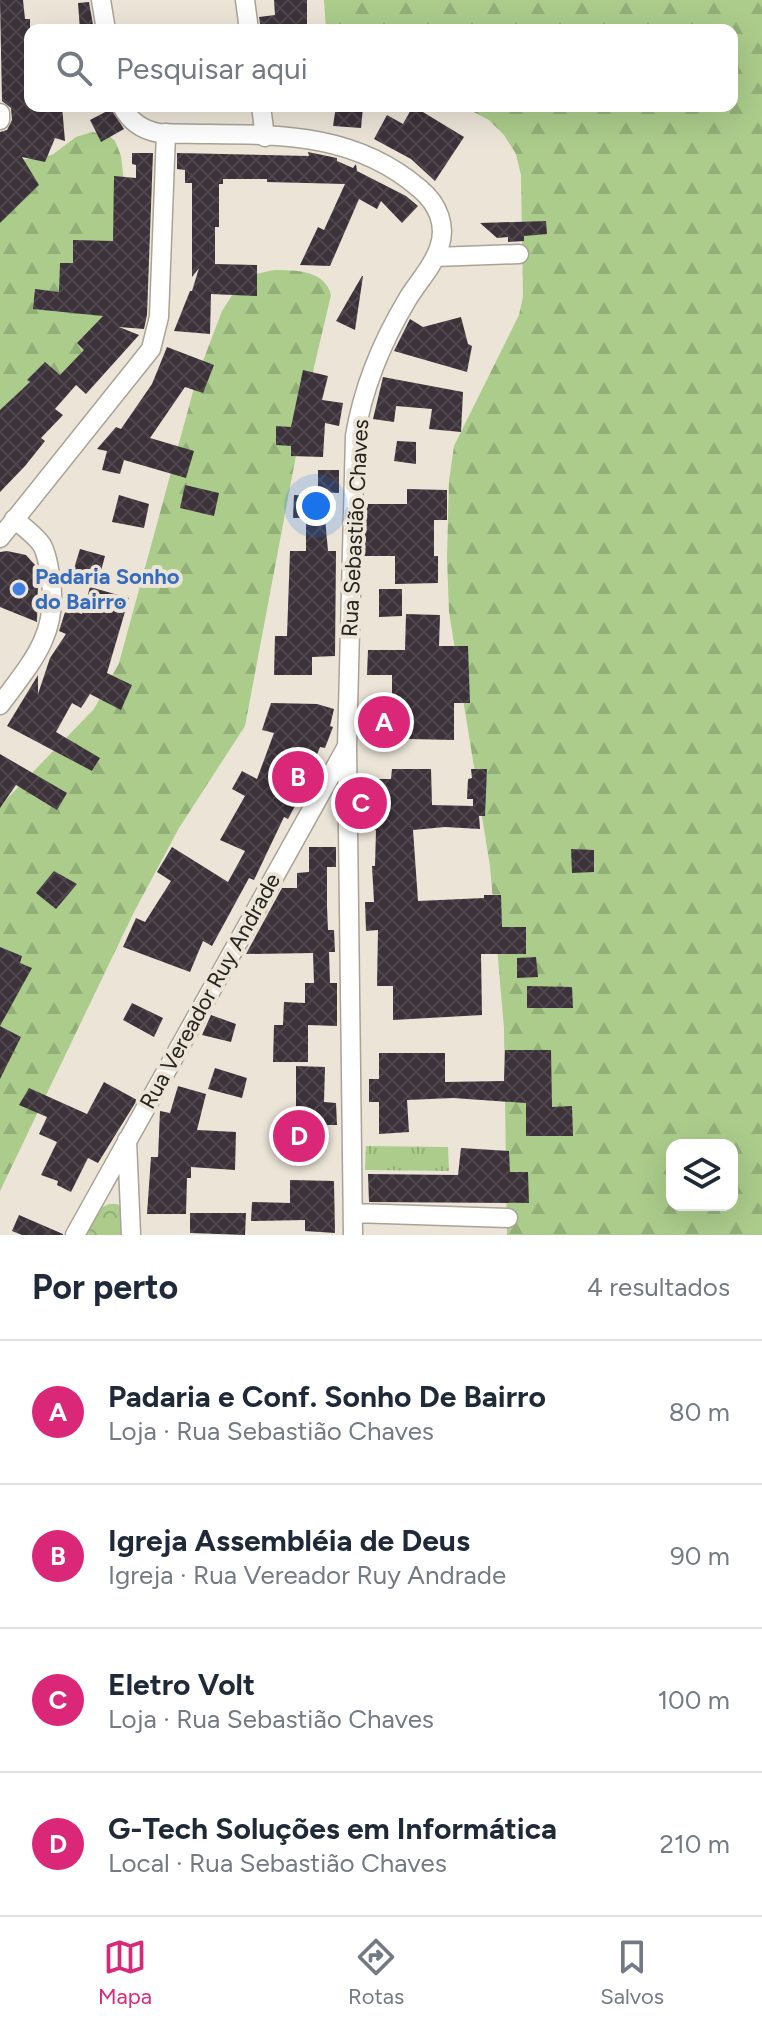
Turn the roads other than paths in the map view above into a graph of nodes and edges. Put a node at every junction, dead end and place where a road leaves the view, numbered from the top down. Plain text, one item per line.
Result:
1 (101, 0) edge
2 (245, 0) edge
3 (105, 24) edge
4 (248, 24) edge
5 (126, 112) edge
6 (262, 112) edge
7 (0, 113) edge
8 (0, 120) edge
9 (166, 133) junction
10 (265, 137) junction
11 (519, 254) dead end
12 (435, 257) junction
13 (14, 519) junction
14 (0, 538) edge
15 (0, 705) edge
16 (347, 747) junction
17 (127, 1137) junction
18 (353, 1213) junction
19 (508, 1218) dead end
20 (75, 1235) edge
21 (131, 1235) edge
22 (353, 1235) edge

1 - 3 street
2 - 4 street
5 - 9 street, Rua Sebastião Chaves
6 - 10 street
7 - 8 street
9 - 10 street, Rua Sebastião Chaves
9 - 13 street
10 - 12 street, Rua Sebastião Chaves
11 - 12 street
12 - 16 street, Rua Sebastião Chaves
13 - 14 street
13 - 15 street
16 - 17 street, Rua Vereador Ruy Andrade
16 - 18 street, Rua Sebastião Chaves
17 - 20 street, Rua Vereador Ruy Andrade
17 - 21 street
18 - 19 street
18 - 22 street, Rua Sebastião Chaves

